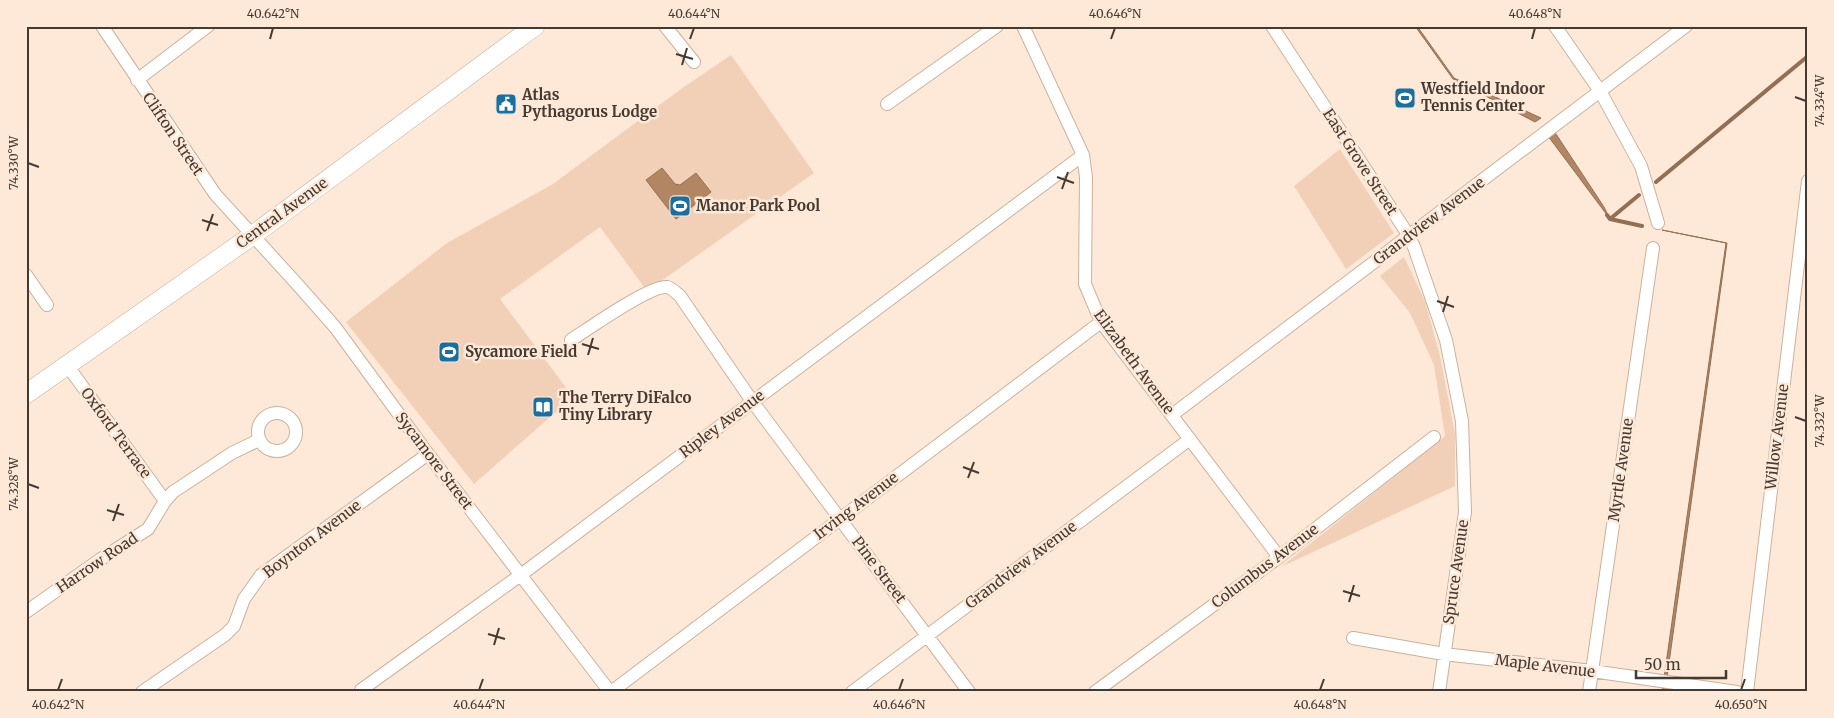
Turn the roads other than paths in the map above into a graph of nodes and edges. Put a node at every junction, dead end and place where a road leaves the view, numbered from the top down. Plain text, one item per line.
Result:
1 (102, 26) edge
2 (208, 26) edge
3 (535, 26) edge
4 (665, 26) edge
5 (997, 26) edge
6 (1023, 26) edge
7 (1272, 26) edge
8 (1555, 26) edge
9 (1686, 26) edge
10 (694, 62) dead end
11 (137, 80) junction
12 (1600, 91) junction
13 (887, 104) dead end
14 (1082, 155) junction
15 (1808, 181) edge
16 (1658, 223) dead end
17 (253, 235) junction
18 (1409, 236) junction
19 (1653, 248) dead end
20 (26, 275) edge
21 (47, 305) dead end
22 (1101, 322) junction
23 (571, 340) dead end
24 (67, 365) junction
25 (26, 394) edge
26 (752, 401) junction
27 (1172, 415) junction
28 (1434, 437) dead end
29 (1190, 439) junction
30 (259, 440) dead end
31 (1462, 452) joint
32 (428, 454) junction
33 (165, 501) junction
34 (840, 518) junction
35 (1278, 557) junction
36 (522, 574) junction
37 (26, 612) edge
38 (927, 635) junction
39 (1353, 638) dead end
40 (1444, 654) junction
41 (1592, 671) junction
42 (361, 690) dead end
43 (142, 692) edge
44 (610, 692) edge
45 (852, 692) edge
46 (969, 692) edge
47 (1095, 692) edge
48 (1439, 692) edge
49 (1589, 692) edge
50 (1737, 692) edge
51 (1747, 692) edge

1 - 11 street, Clifton Street
2 - 11 street
3 - 17 main road, Central Avenue
4 - 10 street
5 - 13 street
6 - 14 street, Elizabeth Avenue
7 - 18 street, East Grove Street
8 - 12 street
9 - 12 street, Grandview Avenue
11 - 17 street, Clifton Street
12 - 16 street
12 - 18 street, Grandview Avenue
14 - 22 street, Elizabeth Avenue
14 - 26 street, Ripley Avenue
15 - 51 street, Willow Avenue
17 - 24 main road, Central Avenue
17 - 32 street, Sycamore Street
18 - 27 street, Grandview Avenue
18 - 31 street, East Grove Street
19 - 41 street, Myrtle Avenue
20 - 21 street
22 - 27 street, Elizabeth Avenue
22 - 34 street, Irving Avenue
23 - 26 street
24 - 25 main road, Central Avenue
24 - 33 street, Oxford Terrace
26 - 34 street, Pine Street
26 - 36 street, Ripley Avenue
27 - 29 street, Elizabeth Avenue
28 - 35 street, Columbus Avenue
29 - 35 street, Elizabeth Avenue
29 - 38 street, Grandview Avenue
30 - 33 street, Harrow Road
31 - 40 street, Spruce Avenue
32 - 36 street, Sycamore Street
32 - 43 street, Boynton Avenue
33 - 37 street, Harrow Road
34 - 38 street, Pine Street
34 - 44 street, Irving Avenue
35 - 47 street, Columbus Avenue
36 - 42 street, Ripley Avenue
36 - 44 street, Sycamore Street
38 - 45 street, Grandview Avenue
38 - 46 street, Pine Street
39 - 40 street, Maple Avenue
40 - 41 street, Maple Avenue
40 - 48 street, Spruce Avenue
41 - 49 street, Myrtle Avenue
41 - 50 street, Maple Avenue

